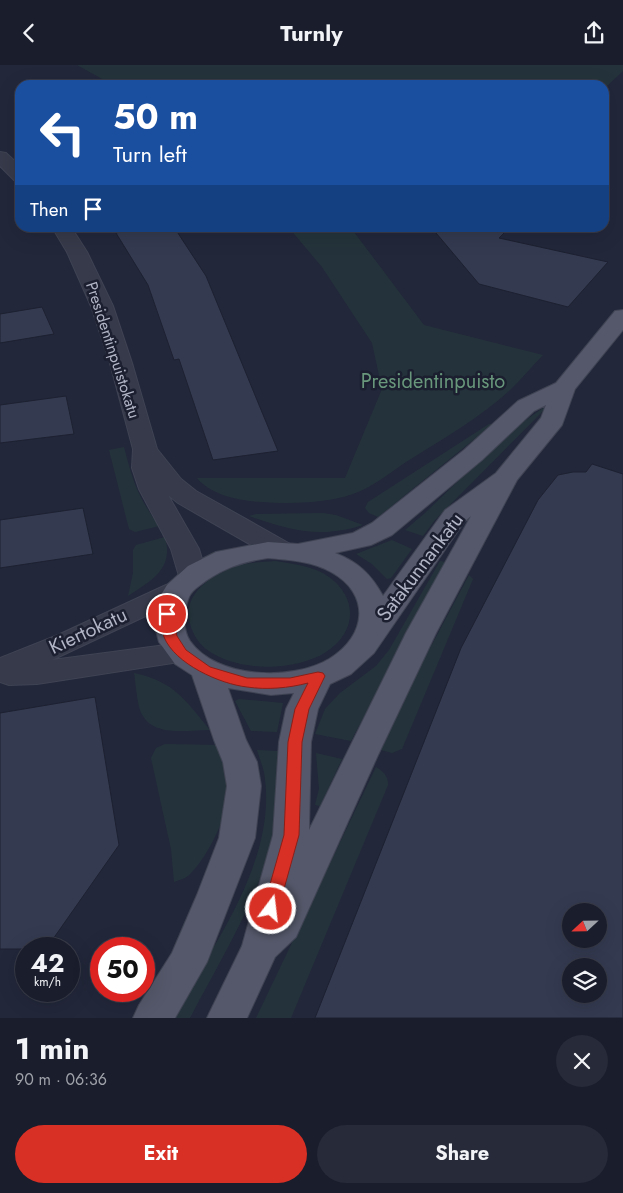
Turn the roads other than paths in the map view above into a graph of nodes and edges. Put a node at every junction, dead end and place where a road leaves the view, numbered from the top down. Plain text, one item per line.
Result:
1 (0, 157) edge
2 (15, 170) edge
3 (64, 232) edge
4 (623, 316) edge
5 (564, 388) junction
6 (145, 449) junction
7 (505, 478) junction
8 (291, 551) junction
9 (185, 583) junction
10 (371, 635) junction
11 (194, 662) junction
12 (0, 672) edge
13 (318, 676) junction
14 (261, 946) junction
15 (154, 1018) edge
16 (227, 1018) edge

1 - 2 street
3 - 6 street, Presidentinpuistokatu
4 - 5 main road, Satakunnankatu
5 - 7 main road, Satakunnankatu
5 - 8 main road, Satakunnankatu
6 - 8 street, Presidentinpuistokatu
6 - 9 street, Presidentinpuistokatu
7 - 10 main road, Satakunnankatu
7 - 14 main road
8 - 9 main road
8 - 10 main road
9 - 11 main road
9 - 12 street, Kiertokatu
10 - 13 main road
11 - 12 street, Kiertokatu
11 - 13 main road
11 - 15 main road
13 - 14 main road
14 - 16 main road

